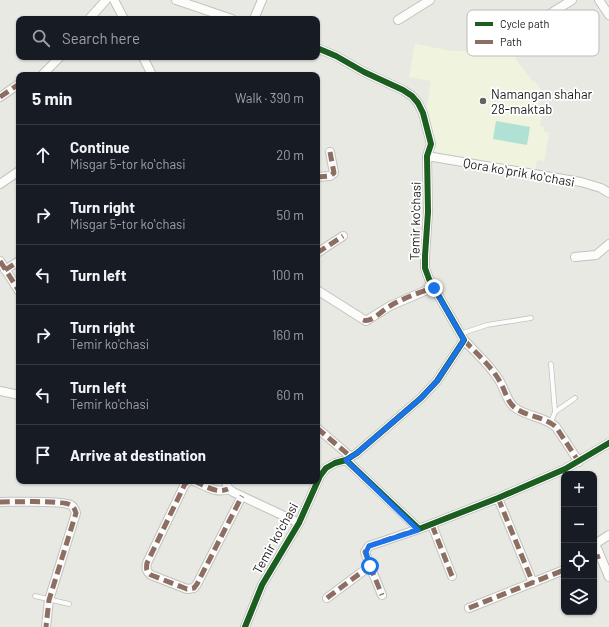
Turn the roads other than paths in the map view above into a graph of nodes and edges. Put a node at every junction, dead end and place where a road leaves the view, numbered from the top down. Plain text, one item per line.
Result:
1 (106, 0) edge
2 (114, 0) edge
3 (176, 0) edge
4 (262, 0) edge
5 (430, 0) edge
6 (572, 0) edge
7 (599, 0) edge
8 (556, 10) edge
9 (609, 15) edge
10 (92, 16) edge
11 (122, 16) edge
12 (223, 16) edge
13 (255, 16) edge
14 (398, 20) dead end
15 (320, 49) edge
16 (57, 60) edge
17 (144, 60) edge
18 (45, 72) edge
19 (150, 72) edge
20 (16, 86) edge
21 (0, 96) edge
22 (330, 152) dead end
23 (427, 156) junction
24 (16, 173) edge
25 (320, 177) edge
26 (0, 184) edge
27 (608, 191) edge
28 (343, 236) dead end
29 (609, 244) edge
30 (320, 251) edge
31 (575, 256) dead end
32 (0, 261) edge
33 (16, 263) edge
34 (5, 270) junction
35 (16, 286) edge
36 (434, 288) junction
37 (320, 292) edge
38 (531, 318) dead end
39 (462, 337) junction
40 (551, 364) dead end
41 (0, 392) edge
42 (16, 395) edge
43 (575, 398) dead end
44 (554, 412) junction
45 (551, 422) junction
46 (320, 431) edge
47 (609, 443) edge
48 (349, 459) junction
49 (579, 462) junction
50 (567, 471) edge
51 (561, 474) edge
52 (320, 476) edge
53 (185, 484) edge
54 (201, 484) edge
55 (316, 484) edge
56 (228, 485) edge
57 (242, 496) junction
58 (498, 498) junction
59 (0, 502) edge
60 (298, 523) junction
61 (432, 525) junction
62 (418, 530) junction
63 (609, 535) edge
64 (597, 542) edge
65 (597, 557) edge
66 (370, 566) junction
67 (561, 571) edge
68 (452, 576) dead end
69 (609, 577) edge
70 (533, 583) junction
71 (382, 595) dead end
72 (35, 596) dead end
73 (327, 598) dead end
74 (49, 600) junction
75 (69, 604) dead end
76 (469, 608) dead end
77 (46, 627) edge
78 (244, 627) edge

1 - 10 street
2 - 11 street
3 - 12 street
4 - 13 street
5 - 14 street
6 - 8 street
7 - 9 street
15 - 23 street, Temir ko'chasi
16 - 18 street
17 - 19 street
20 - 21 street
22 - 25 street
23 - 27 street, Qora koʻprik koʻchasi
23 - 36 street, Temir ko'chasi
24 - 26 street
28 - 30 street
29 - 31 street
32 - 34 street
33 - 34 street
34 - 35 street
36 - 37 street
36 - 39 street, Temir ko'chasi
38 - 39 lane
39 - 45 street
39 - 48 street, Temir ko'chasi
40 - 44 lane
41 - 42 street
43 - 44 lane
44 - 45 lane
45 - 49 street
46 - 48 street
47 - 49 street
48 - 52 street, Temir ko'chasi
48 - 62 street
49 - 50 street
51 - 58 street
53 - 57 street
54 - 56 street
55 - 60 street, Temir ko'chasi
56 - 57 street
57 - 60 street
58 - 61 street
58 - 70 street
59 - 74 street
60 - 78 street, Temir ko'chasi
61 - 62 street
61 - 68 street
62 - 66 street
63 - 64 street
65 - 69 street
66 - 71 street
66 - 73 street
67 - 70 street
70 - 76 street
72 - 74 lane
74 - 75 lane
74 - 77 street

